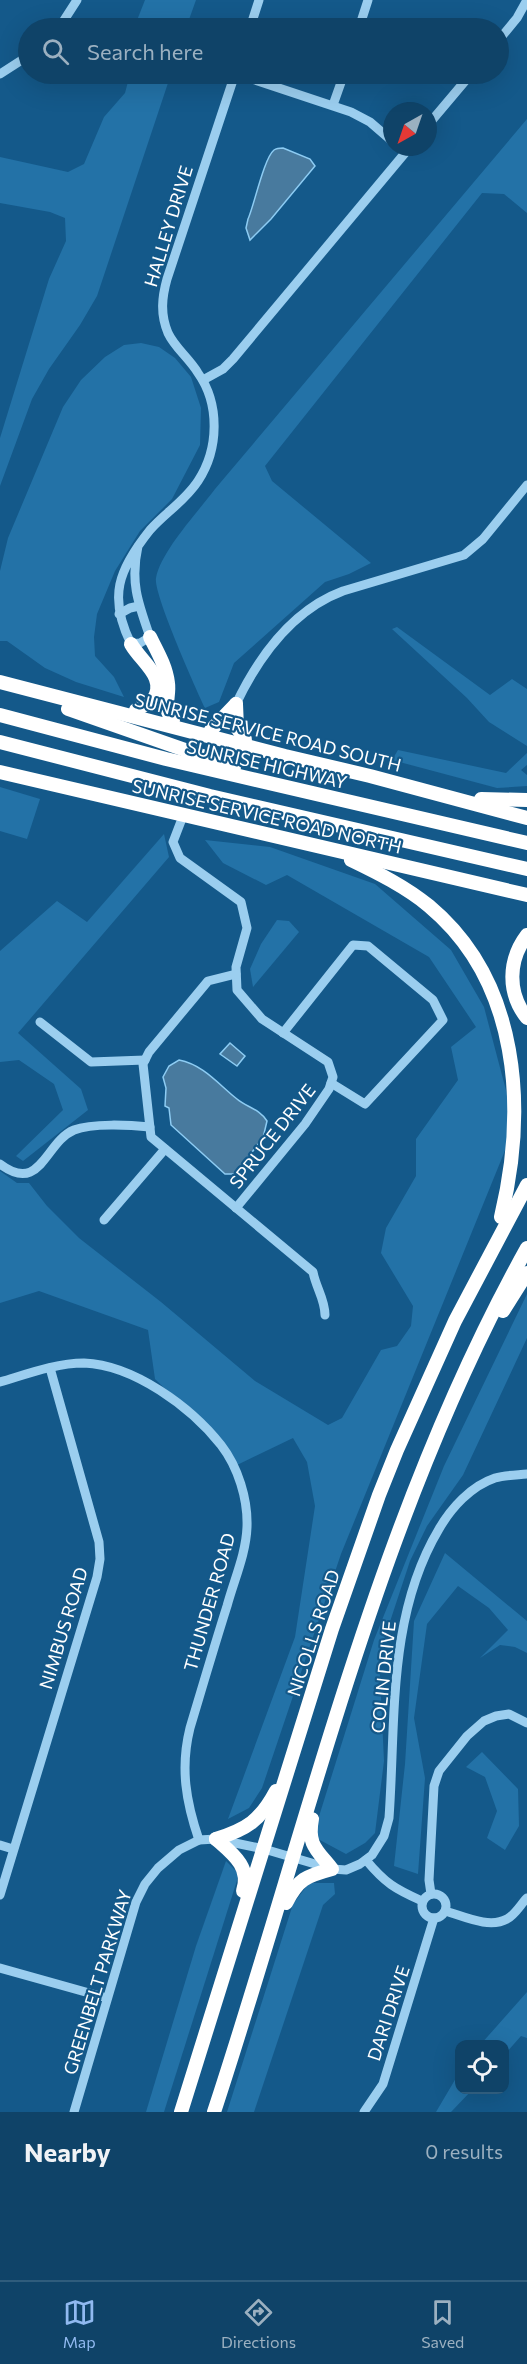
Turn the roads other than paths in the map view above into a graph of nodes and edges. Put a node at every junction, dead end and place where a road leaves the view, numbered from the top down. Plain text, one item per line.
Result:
1 (76, 0) edge
2 (259, 0) edge
3 (368, 0) edge
4 (527, 0) edge
5 (65, 18) edge
6 (253, 18) edge
7 (362, 18) edge
8 (509, 28) edge
9 (18, 62) edge
10 (0, 74) edge
11 (233, 84) edge
12 (267, 84) edge
13 (340, 84) edge
14 (463, 84) edge
15 (333, 105) junction
16 (437, 114) edge
17 (383, 134) edge
18 (399, 156) edge
19 (203, 380) junction
20 (527, 485) edge
21 (138, 546) junction
22 (139, 606) junction
23 (119, 614) junction
24 (150, 637) junction
25 (131, 644) junction
26 (0, 682) edge
27 (19, 687) junction
28 (0, 690) edge
29 (236, 704) junction
30 (136, 710) junction
31 (0, 716) edge
32 (173, 720) junction
33 (211, 729) junction
34 (245, 739) junction
35 (0, 744) edge
36 (330, 765) junction
37 (0, 772) edge
38 (288, 788) junction
39 (436, 792) junction
40 (527, 800) edge
41 (183, 816) junction
42 (527, 818) edge
43 (527, 843) edge
44 (327, 849) junction
45 (527, 869) edge
46 (527, 895) edge
47 (527, 935) edge
48 (236, 974) junction
49 (527, 1018) edge
50 (40, 1022) dead end
51 (283, 1033) junction
52 (145, 1060) junction
53 (331, 1083) junction
54 (150, 1127) junction
55 (165, 1149) junction
56 (0, 1164) edge
57 (527, 1185) edge
58 (236, 1208) junction
59 (104, 1220) dead end
60 (527, 1248) edge
61 (527, 1273) edge
62 (477, 1278) junction
63 (326, 1314) dead end
64 (469, 1363) junction
65 (50, 1368) junction
66 (0, 1382) edge
67 (527, 1474) edge
68 (527, 1723) edge
69 (291, 1763) junction
70 (315, 1787) junction
71 (216, 1839) junction
72 (199, 1840) junction
73 (0, 1845) edge
74 (13, 1849) junction
75 (264, 1849) junction
76 (293, 1857) junction
77 (366, 1860) junction
78 (332, 1869) junction
79 (431, 1894) junction
80 (0, 1895) edge
81 (527, 1898) edge
82 (422, 1901) junction
83 (445, 1911) junction
84 (434, 1918) junction
85 (235, 1939) junction
86 (268, 1940) junction
87 (0, 1968) edge
88 (107, 1998) junction
89 (74, 2112) edge
90 (182, 2112) edge
91 (214, 2112) edge
92 (364, 2112) edge

1 - 5 street
2 - 6 street
3 - 7 street
4 - 8 street
9 - 10 street
11 - 19 street, HALLEY DRIVE
12 - 15 street
13 - 15 street
14 - 16 street
15 - 17 street
18 - 19 street
19 - 21 street, HALLEY DRIVE
20 - 29 street
21 - 22 street
21 - 23 street, HALLEY DRIVE
22 - 23 street
22 - 24 street
23 - 25 street, HALLEY DRIVE
24 - 25 street
24 - 32 highway
25 - 30 highway
26 - 27 highway, SUNRISE SERVICE ROAD SOUTH
27 - 30 highway
27 - 36 highway, SUNRISE SERVICE ROAD SOUTH
28 - 38 highway
29 - 33 highway
29 - 34 highway
30 - 32 highway
31 - 38 highway, SUNRISE HIGHWAY
32 - 33 highway
33 - 34 highway
34 - 36 highway
35 - 45 highway
36 - 39 highway, SUNRISE SERVICE ROAD SOUTH
37 - 41 highway, SUNRISE SERVICE ROAD NORTH
38 - 43 highway, SUNRISE HIGHWAY
39 - 40 highway
39 - 42 highway, SUNRISE SERVICE ROAD SOUTH
41 - 44 highway, SUNRISE SERVICE ROAD NORTH
41 - 48 street
44 - 46 highway, SUNRISE SERVICE ROAD NORTH
44 - 62 highway
47 - 49 highway
48 - 51 street, SPRUCE DRIVE
48 - 52 street
50 - 52 street
51 - 53 street, SPRUCE DRIVE
51 - 53 street, SPRUCE DRIVE
52 - 54 street, SPRUCE DRIVE
53 - 58 street, SPRUCE DRIVE
54 - 55 street, SPRUCE DRIVE
54 - 56 street
55 - 58 street, SPRUCE DRIVE
55 - 59 street
57 - 62 highway, NICOLLS ROAD
58 - 63 street, SPRUCE DRIVE
60 - 64 highway
61 - 64 highway
62 - 69 highway, NICOLLS ROAD
64 - 70 highway
65 - 66 street, THUNDER ROAD
65 - 72 street, THUNDER ROAD
65 - 74 street, NIMBUS ROAD
67 - 77 street, COLIN DRIVE
68 - 79 street
69 - 71 highway
69 - 75 highway, NICOLLS ROAD
70 - 76 highway
70 - 78 highway
71 - 72 street, GREENBELT PARKWAY
71 - 75 street, GREENBELT PARKWAY
71 - 85 highway
72 - 88 street, GREENBELT PARKWAY
73 - 74 street
74 - 80 street, NIMBUS ROAD
75 - 76 street, GREENBELT PARKWAY
75 - 85 highway, NICOLLS ROAD
76 - 78 street
76 - 86 highway
77 - 78 street
77 - 82 street
78 - 86 highway
79 - 82 street
79 - 83 street
81 - 83 street
82 - 84 street
83 - 84 street
84 - 92 street, DARI DRIVE
85 - 90 highway, NICOLLS ROAD
86 - 91 highway
87 - 88 street
88 - 89 street, GREENBELT PARKWAY

